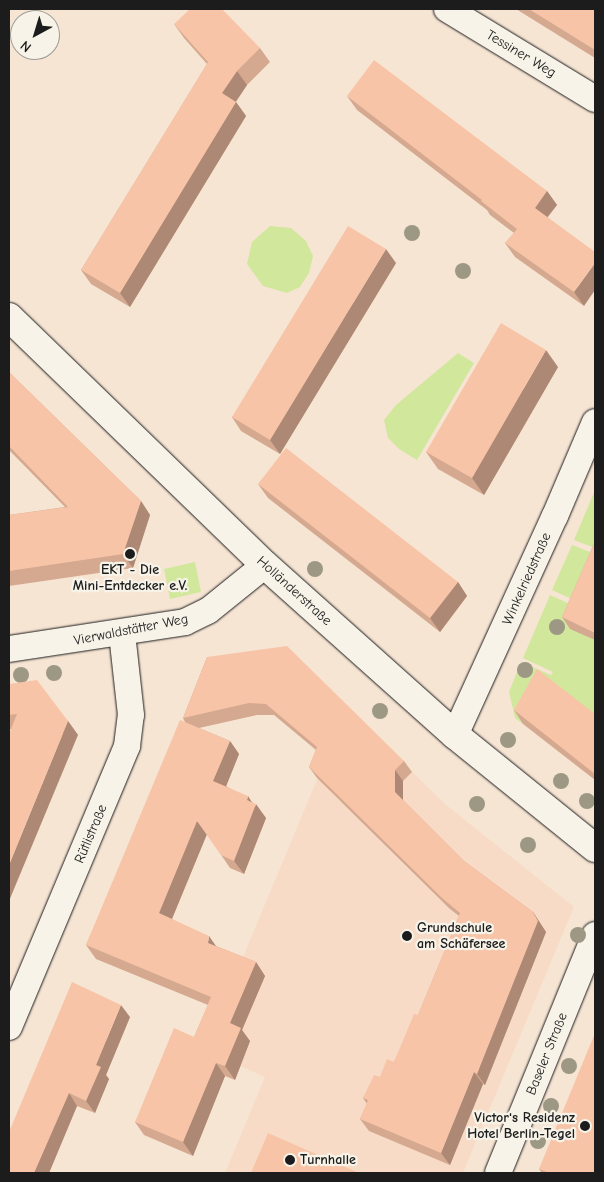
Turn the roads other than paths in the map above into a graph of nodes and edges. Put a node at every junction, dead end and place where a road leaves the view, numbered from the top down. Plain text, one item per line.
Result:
1 (447, 9) edge
2 (595, 99) edge
3 (9, 317) edge
4 (595, 422) edge
5 (265, 566) junction
6 (122, 633) junction
7 (9, 650) edge
8 (456, 734) junction
9 (595, 848) edge
10 (595, 935) edge
11 (9, 1027) edge
12 (498, 1173) edge

1 - 2 street, Tessiner Weg
3 - 5 street, Holländerstraße
4 - 8 street, Winkelriedstraße
5 - 6 street, Vierwaldstätter Weg
5 - 8 street, Holländerstraße
6 - 7 street, Vierwaldstätter Weg
6 - 11 street, Rütlistraße
8 - 9 street, Holländerstraße
10 - 12 street, Baseler Straße

